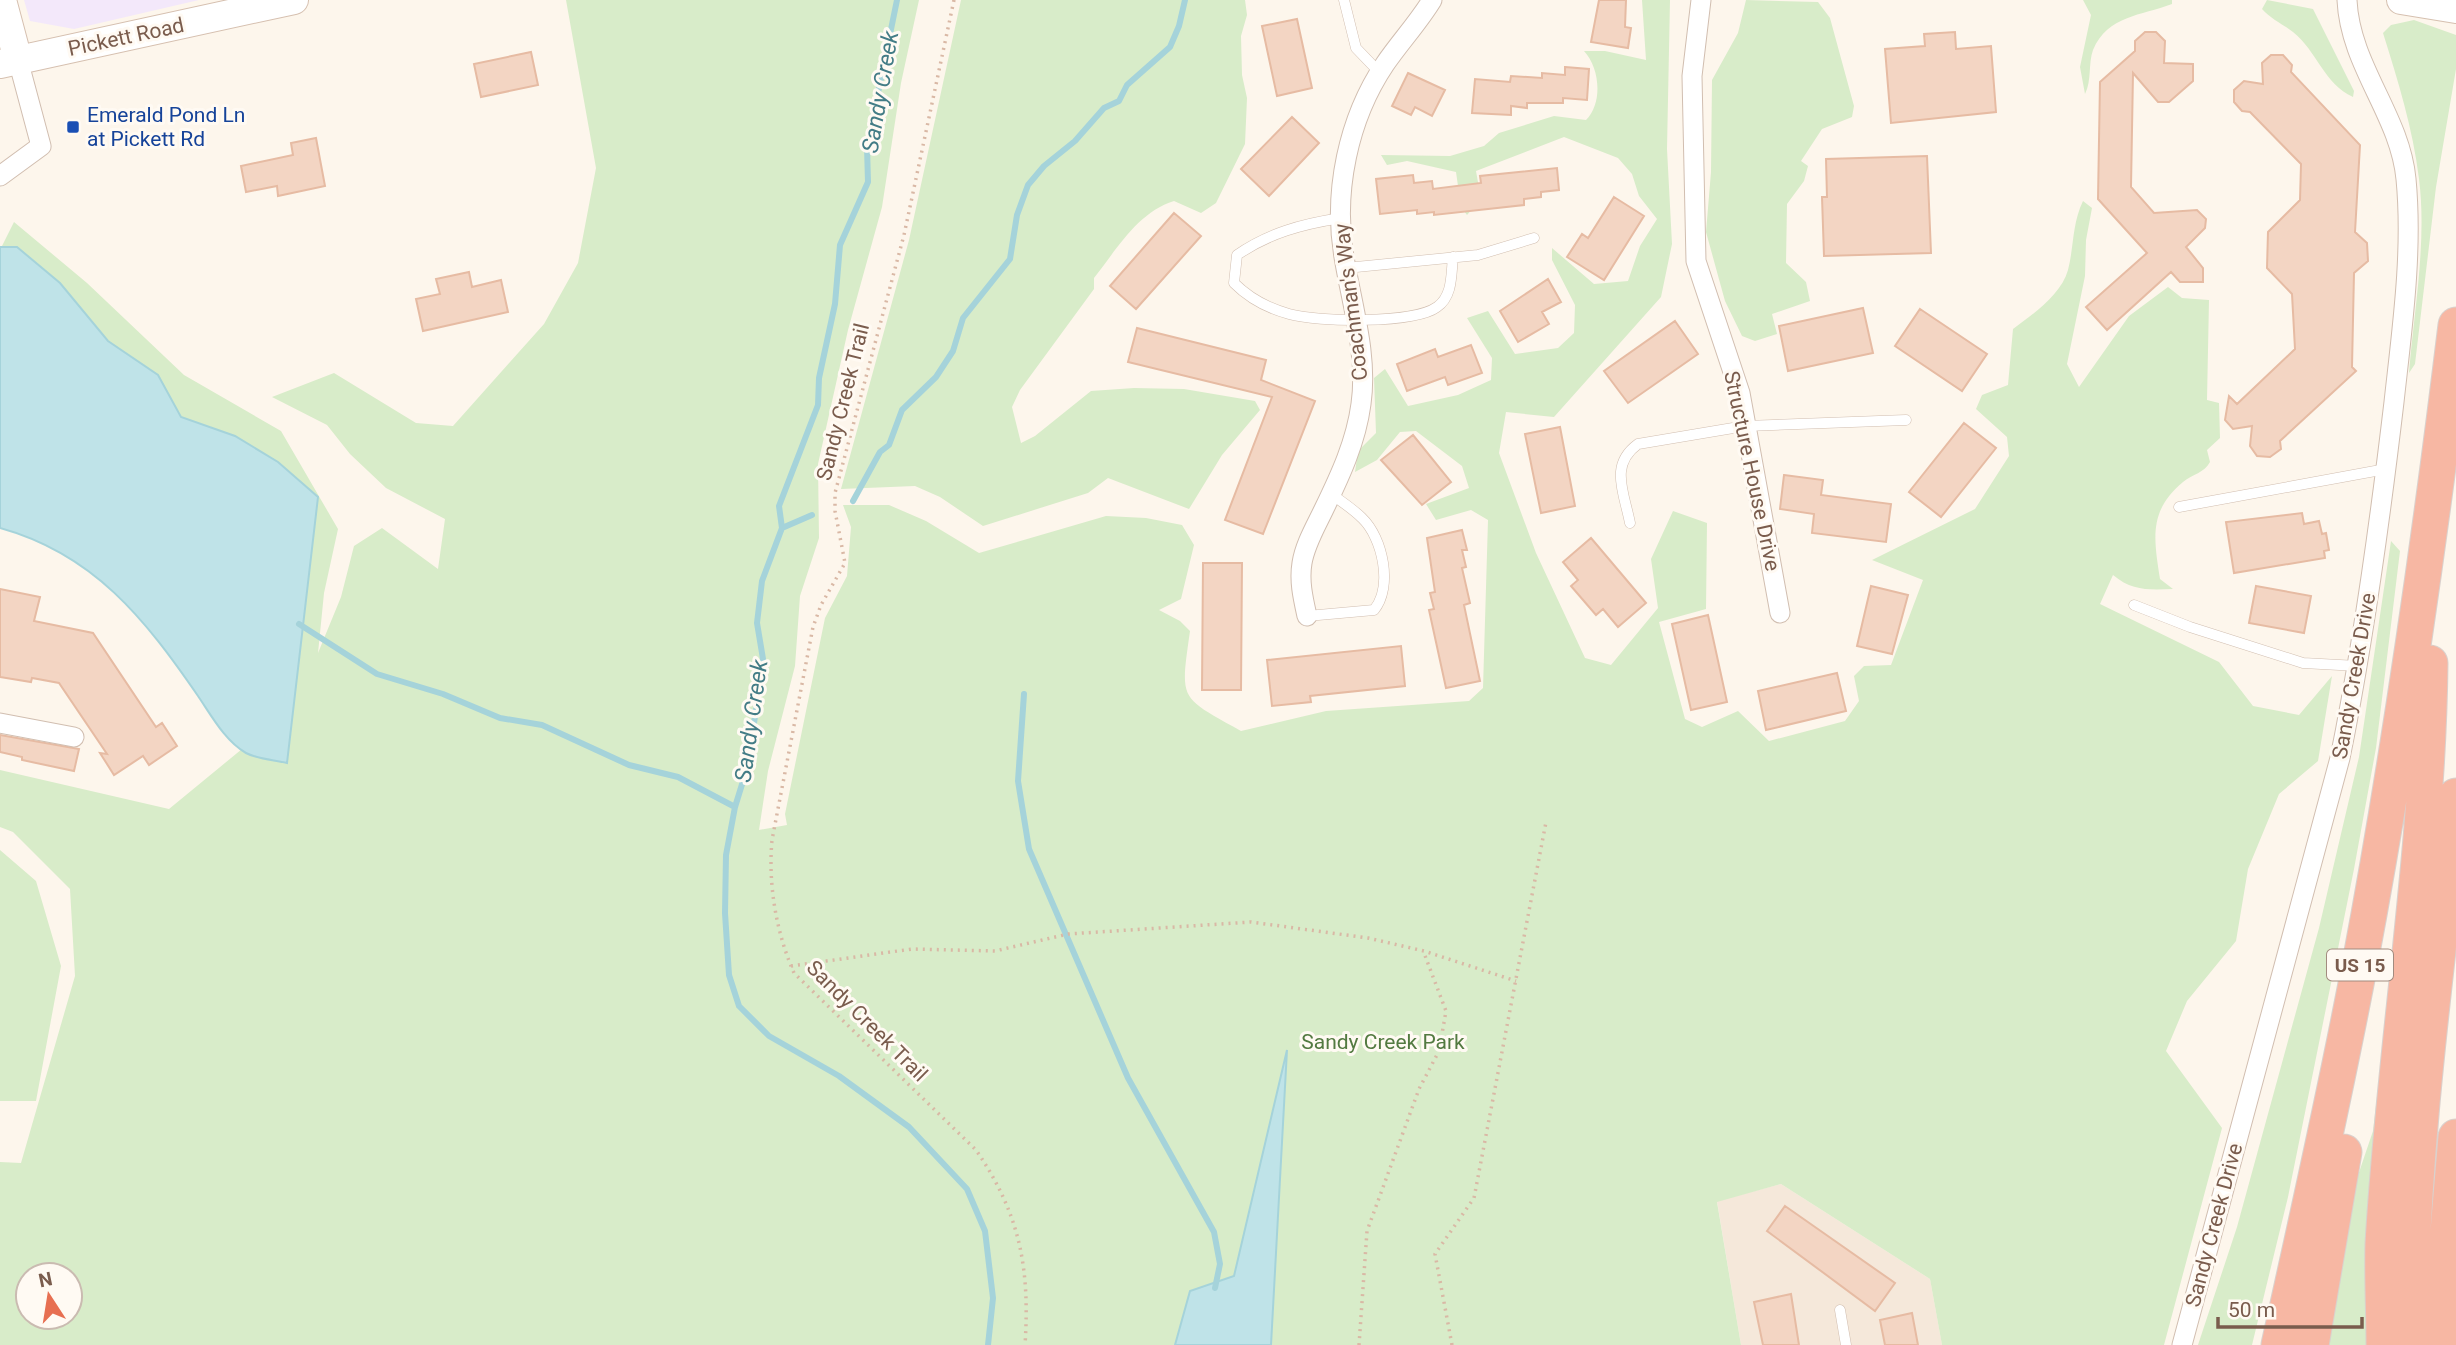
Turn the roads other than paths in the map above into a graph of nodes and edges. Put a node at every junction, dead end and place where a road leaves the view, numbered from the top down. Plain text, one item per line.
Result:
1 (2, 0) edge
2 (294, 0) edge
3 (1344, 0) edge
4 (1432, 0) edge
5 (1701, 0) edge
6 (2347, 0) edge
7 (2413, 2) edge
8 (2456, 9) edge
9 (9, 62) edge
10 (1380, 73) junction
11 (0, 176) edge
12 (1341, 218) junction
13 (1534, 238) dead end
14 (1453, 257) junction
15 (1346, 268) junction
16 (1356, 320) junction
17 (2456, 326) edge
18 (1906, 420) dead end
19 (1745, 426) junction
20 (2386, 470) junction
21 (1331, 494) junction
22 (2179, 507) dead end
23 (1630, 523) dead end
24 (2426, 569) junction
25 (2134, 605) dead end
26 (1780, 612) dead end
27 (1307, 616) joint
28 (2358, 666) junction
29 (0, 723) edge
30 (74, 737) dead end
31 (2456, 796) edge
32 (2387, 812) junction
33 (2456, 1137) edge
34 (1840, 1310) dead end
35 (1846, 1345) edge
36 (2182, 1345) edge
37 (2279, 1345) edge
38 (2311, 1345) edge
39 (2384, 1345) edge
40 (2410, 1345) edge
41 (2444, 1345) edge

1 - 9 street
2 - 9 street, Pickett Road
3 - 10 lane
4 - 10 street, Coachman's Way
5 - 19 street, Structure House Drive
6 - 20 street, Sandy Creek Drive
7 - 8 street
9 - 11 street
10 - 12 street, Coachman's Way
12 - 15 street, Coachman's Way
12 - 16 lane
13 - 14 lane
14 - 15 lane
14 - 16 lane
15 - 16 street, Coachman's Way
16 - 21 street, Coachman's Way
17 - 24 highway, US 15
18 - 19 lane
19 - 23 lane
19 - 26 street, Structure House Drive
20 - 22 lane
20 - 28 street, Sandy Creek Drive
21 - 27 street, Coachman's Way
21 - 27 lane
24 - 32 highway, US 15
24 - 39 highway
25 - 28 lane
28 - 36 street, Sandy Creek Drive
29 - 30 street
31 - 40 highway
32 - 37 highway, US 15
32 - 38 highway
33 - 41 highway
34 - 35 lane

